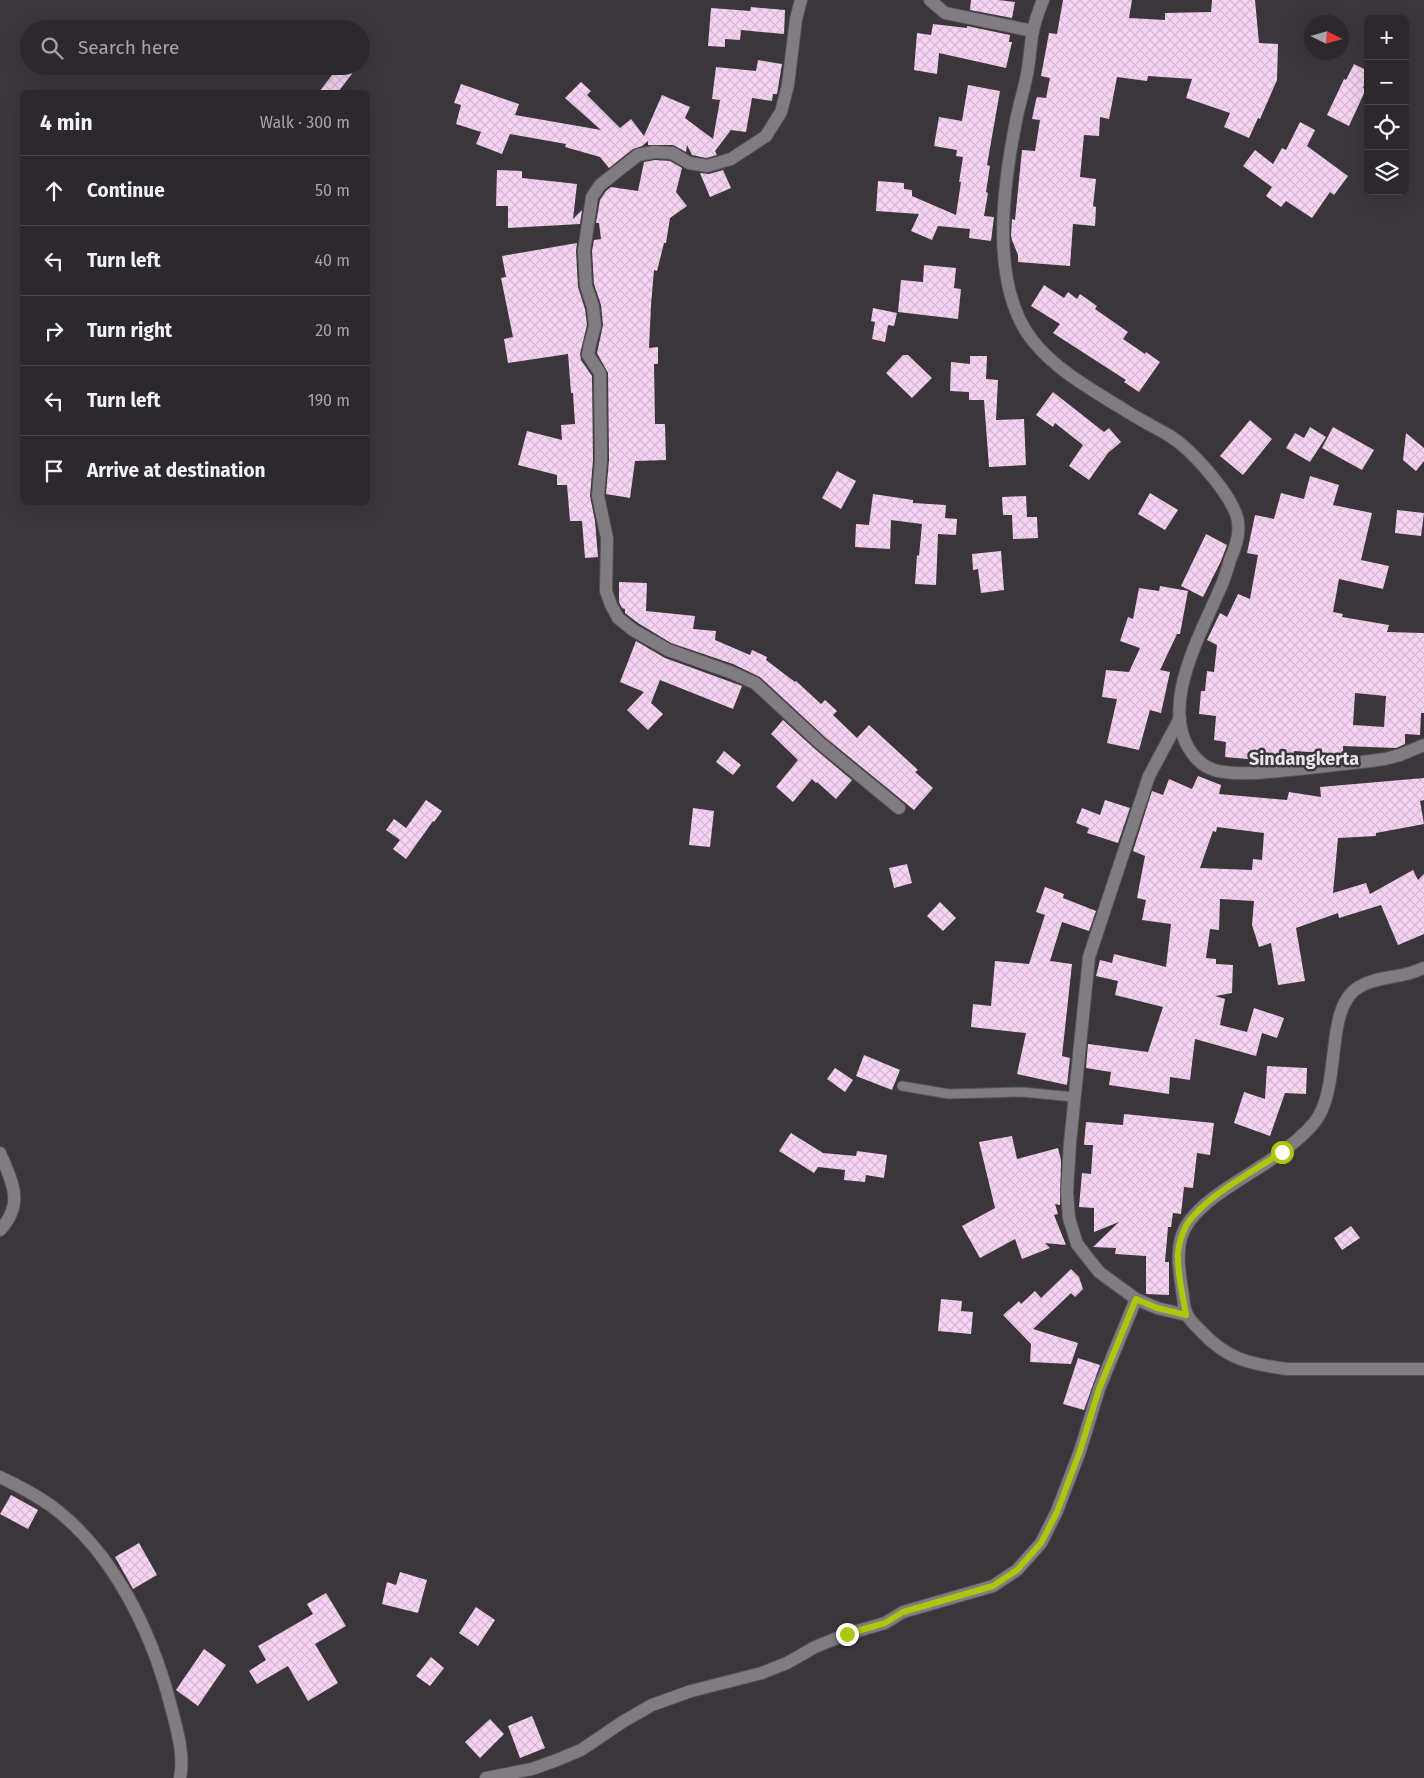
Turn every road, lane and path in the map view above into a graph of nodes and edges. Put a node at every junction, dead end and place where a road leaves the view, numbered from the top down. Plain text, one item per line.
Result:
1 (801, 0) edge
2 (930, 0) edge
3 (1042, 0) edge
4 (1033, 32) junction
5 (1180, 718) junction
6 (1424, 745) edge
7 (899, 808) dead end
8 (1424, 968) edge
9 (902, 1086) dead end
10 (1074, 1097) junction
11 (0, 1154) edge
12 (0, 1230) edge
13 (1136, 1299) junction
14 (1186, 1315) junction
15 (1424, 1369) edge
16 (0, 1477) edge
17 (180, 1778) edge
18 (486, 1778) edge

1 - 7 street
2 - 4 street
3 - 4 street
4 - 5 street
5 - 6 street
5 - 10 street
8 - 14 street
9 - 10 lane
10 - 13 street
11 - 12 street
13 - 14 street
13 - 18 street
14 - 15 street
16 - 17 street

